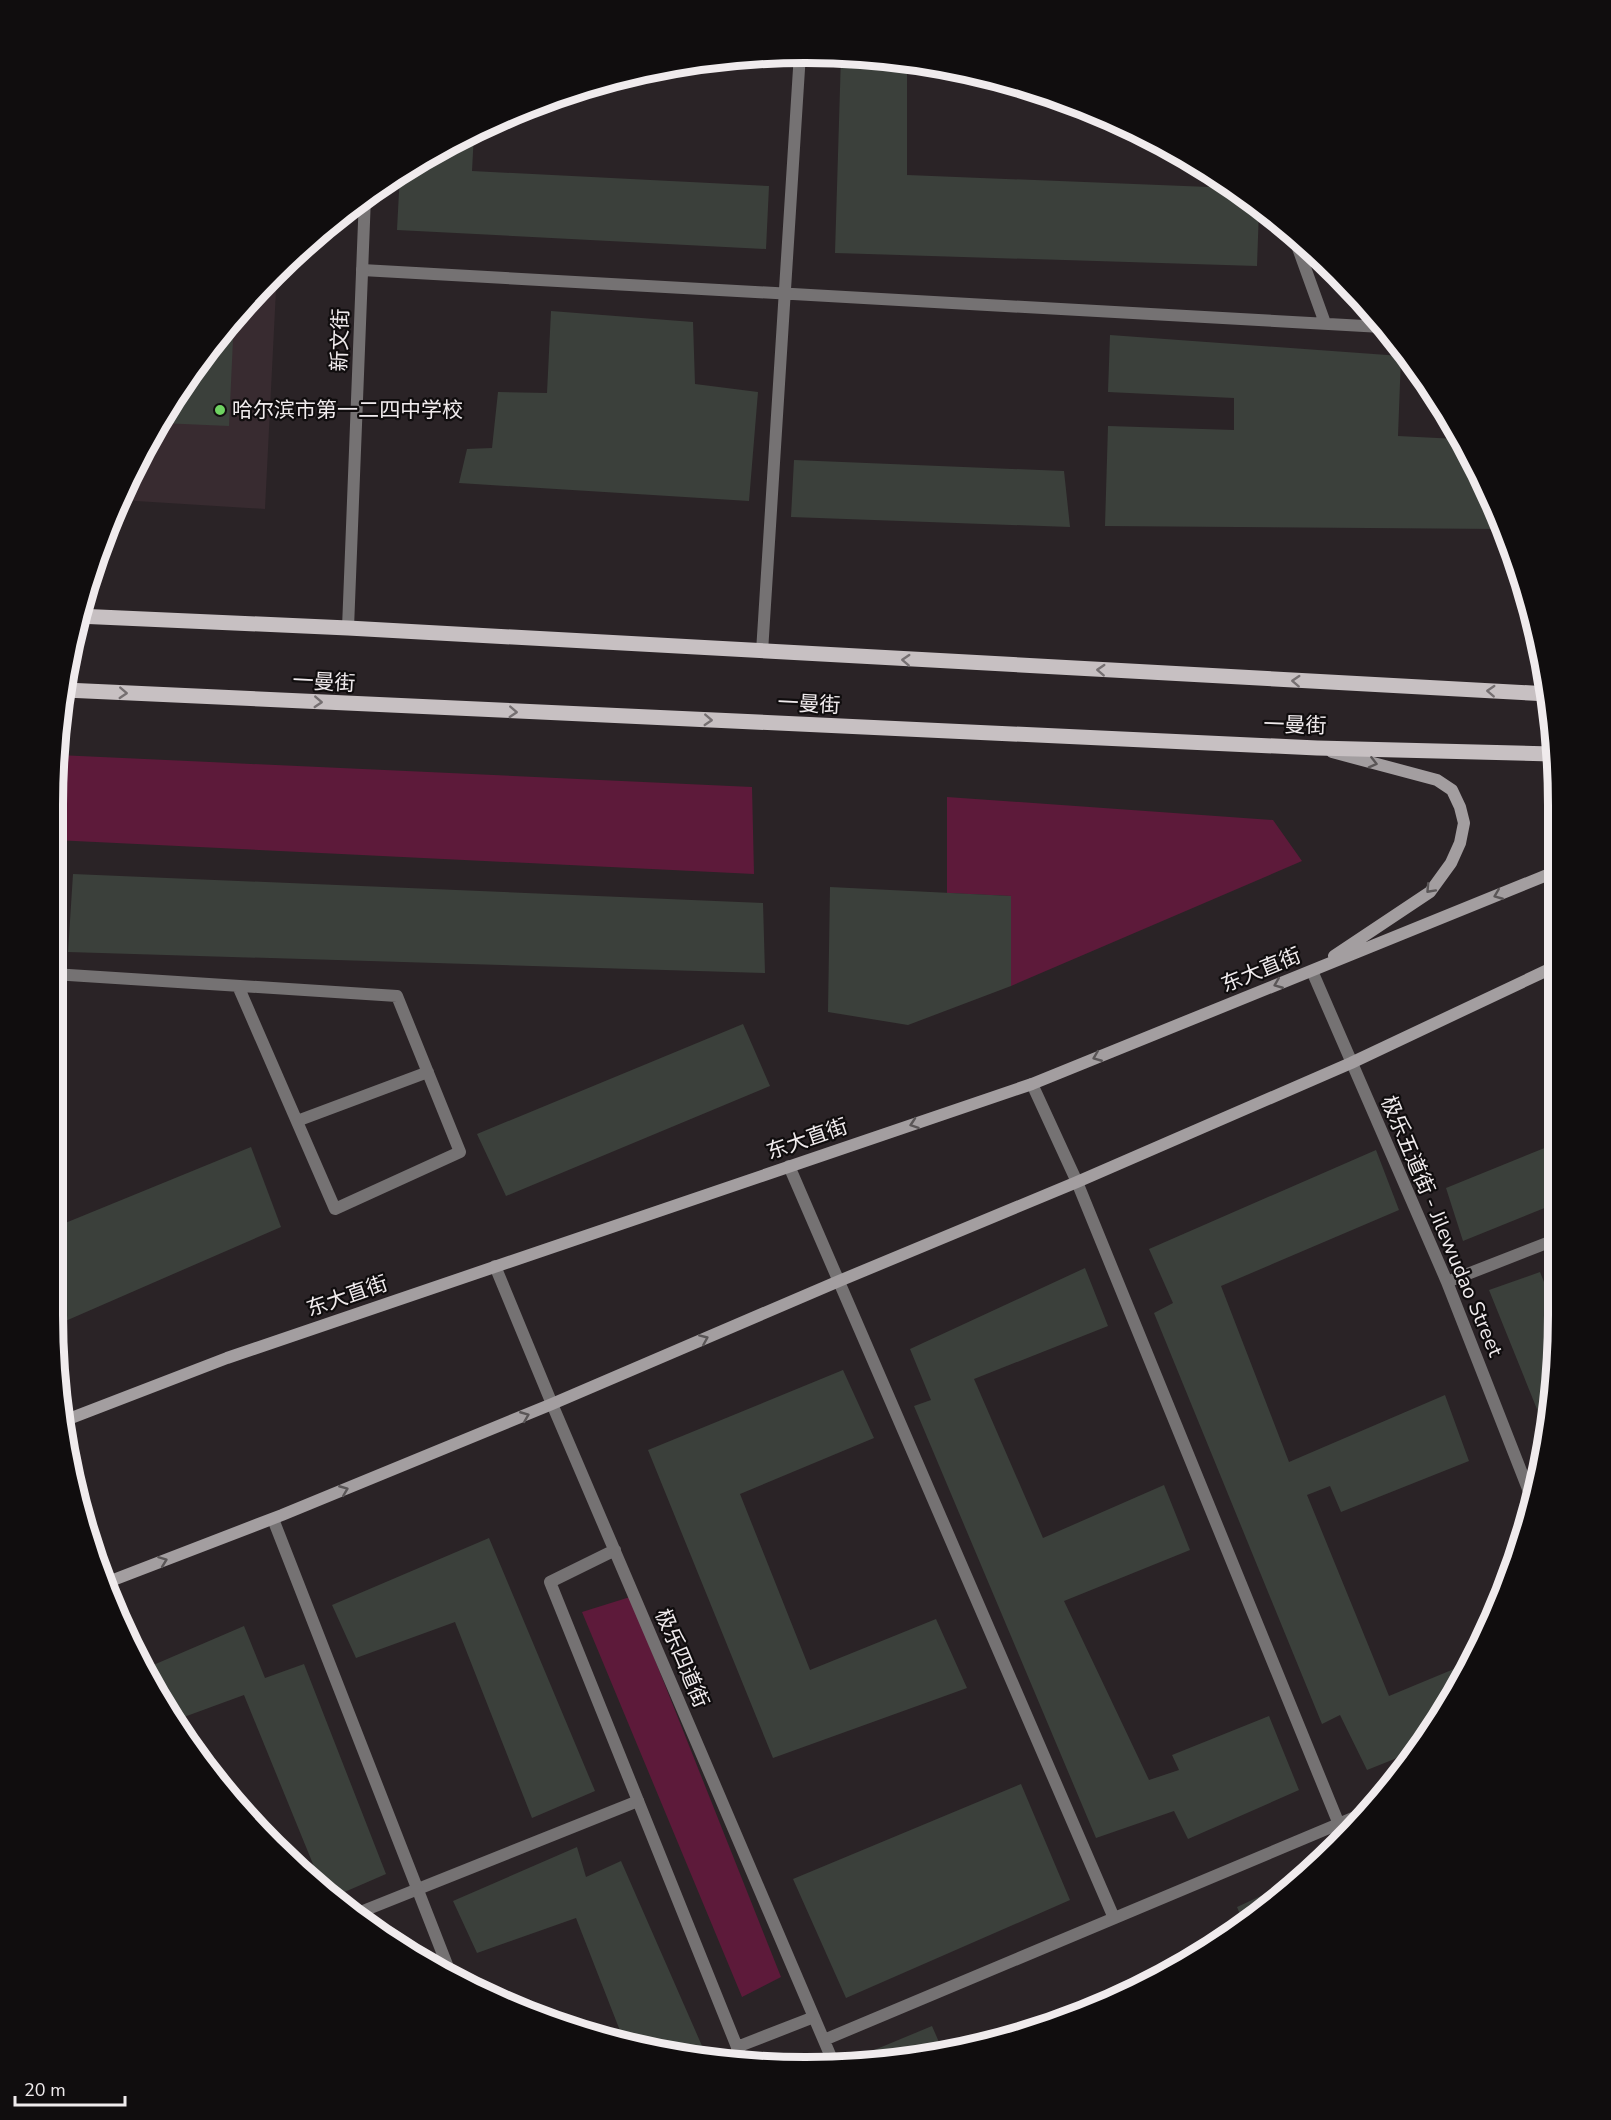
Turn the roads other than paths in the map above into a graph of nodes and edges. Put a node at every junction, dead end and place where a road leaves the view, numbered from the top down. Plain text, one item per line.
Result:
1 (799, 63) edge
2 (365, 208) edge
3 (1299, 250) edge
4 (362, 270) junction
5 (784, 293) junction
6 (1325, 324) junction
7 (1373, 327) edge
8 (87, 616) edge
9 (348, 628) junction
10 (762, 652) junction
11 (72, 690) edge
12 (1539, 693) edge
13 (1317, 748) junction
14 (1546, 754) edge
15 (1548, 875) edge
16 (1548, 970) edge
17 (1312, 971) junction
18 (63, 975) edge
19 (238, 986) junction
20 (1351, 1063) junction
21 (428, 1072) junction
22 (1032, 1084) junction
23 (297, 1121) junction
24 (789, 1166) junction
25 (1077, 1182) junction
26 (1548, 1243) edge
27 (495, 1266) junction
28 (838, 1281) junction
29 (1447, 1282) junction
30 (552, 1404) junction
31 (70, 1418) edge
32 (1527, 1487) edge
33 (273, 1519) junction
34 (615, 1550) junction
35 (113, 1580) edge
36 (638, 1801) junction
37 (1351, 1818) edge
38 (1338, 1823) junction
39 (1341, 1829) edge
40 (416, 1890) junction
41 (363, 1911) edge
42 (1114, 1918) junction
43 (446, 1964) edge
44 (814, 2017) junction
45 (824, 2040) junction
46 (740, 2053) edge
47 (831, 2056) edge

1 - 5 street
2 - 4 street, 新文街
3 - 6 street
4 - 5 street
4 - 9 street, 新文街
5 - 6 street
5 - 10 street
6 - 7 street
8 - 9 main road, 一曼街
9 - 10 main road, 一曼街
12 -> 10 main road, 一曼街
11 -> 13 main road, 一曼街
13 - 14 main road, 一曼街
13 -> 17 main road
15 -> 17 main road, 东大直街
16 - 20 main road
17 - 20 street, 极乐五道街 - Jilewudao Street
17 -> 22 main road, 东大直街
18 - 19 street
19 - 21 street
19 - 23 street
20 - 25 main road
20 - 29 street, 极乐五道街 - Jilewudao Street
21 - 23 street
21 - 23 street
22 -> 24 main road, 东大直街
22 - 25 street
24 - 27 main road, 东大直街
24 - 28 street
25 - 28 main road
25 - 38 street
26 - 29 street
27 - 30 street, 极乐四道街
27 - 31 main road, 东大直街
30 -> 28 main road
28 - 42 street
29 - 32 street, 极乐五道街 - Jilewudao Street
33 -> 30 main road
30 - 34 street, 极乐四道街
35 -> 33 main road
33 - 40 street
34 - 36 street
34 - 44 street, 极乐四道街
36 - 40 street
36 - 46 street
37 - 38 street
38 - 39 street
38 - 42 street
40 - 41 street
40 - 43 street
42 - 45 street
44 - 45 street, 极乐四道街
44 - 46 street
45 - 47 street, 极乐四道街

